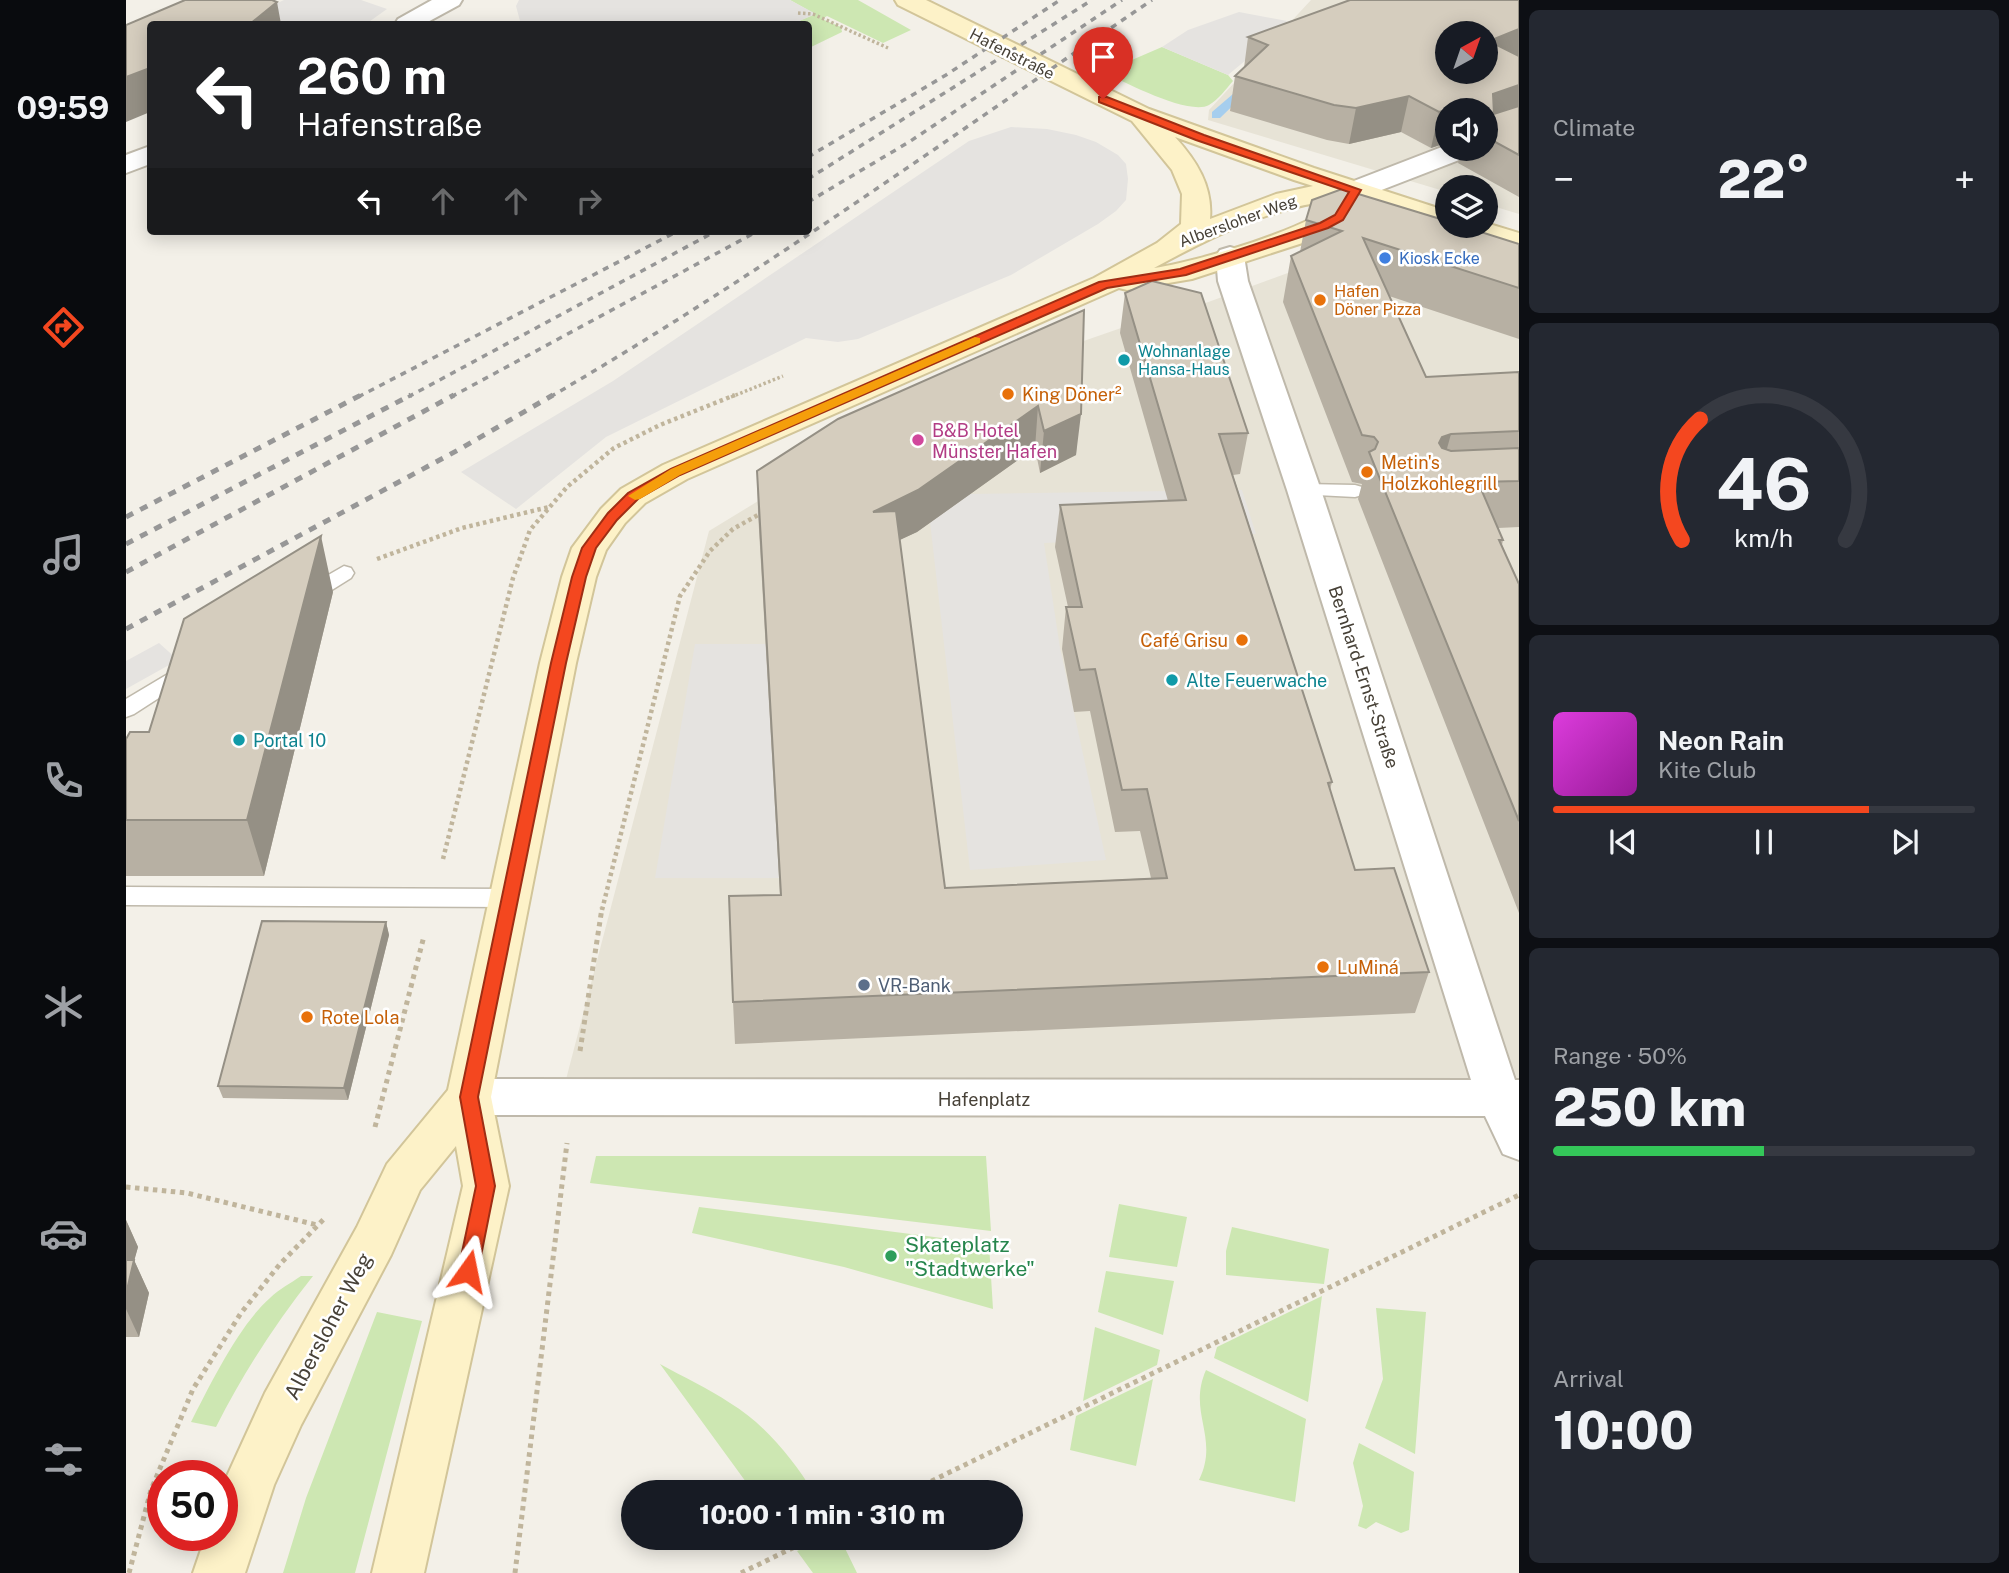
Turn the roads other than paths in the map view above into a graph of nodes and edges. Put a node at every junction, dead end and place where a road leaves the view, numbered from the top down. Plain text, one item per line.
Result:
1 (450, 0) edge
2 (907, 0) edge
3 (412, 21) edge
4 (1140, 115) junction
5 (147, 155) edge
6 (1435, 159) edge
7 (126, 165) edge
8 (1356, 190) junction
9 (1435, 216) edge
10 (1498, 236) edge
11 (1519, 243) edge
12 (1170, 246) junction
13 (1230, 256) junction
14 (1104, 284) junction
15 (1304, 490) junction
16 (1355, 491) dead end
17 (344, 573) road end
18 (287, 608) edge
19 (208, 656) edge
20 (126, 709) edge
21 (126, 895) edge
22 (511, 898) junction
23 (469, 1097) junction
24 (1509, 1098) edge
25 (1519, 1141) edge
26 (219, 1573) edge
27 (398, 1573) edge

1 - 3 street
2 - 4 main road, Hafenstraße
4 - 8 main road, Hafenstraße
4 - 12 main road
5 - 7 street
6 - 8 street
8 - 9 main road, Hafenstraße
8 - 12 main road, Albersloher Weg
8 - 13 main road, Albersloher Weg
10 - 11 main road
12 - 14 main road, Albersloher Weg
13 - 14 main road, Albersloher Weg
13 - 15 street, Bernhard-Ernst-Straße
14 - 22 main road, Albersloher Weg
15 - 16 lane
15 - 24 street, Bernhard-Ernst-Straße
17 - 18 lane
19 - 20 lane
21 - 22 lane
22 - 23 main road, Albersloher Weg
23 - 24 street, Hafenplatz
23 - 26 main road, Albersloher Weg
23 - 27 main road, Albersloher Weg
24 - 25 street, Bernhard-Ernst-Straße

